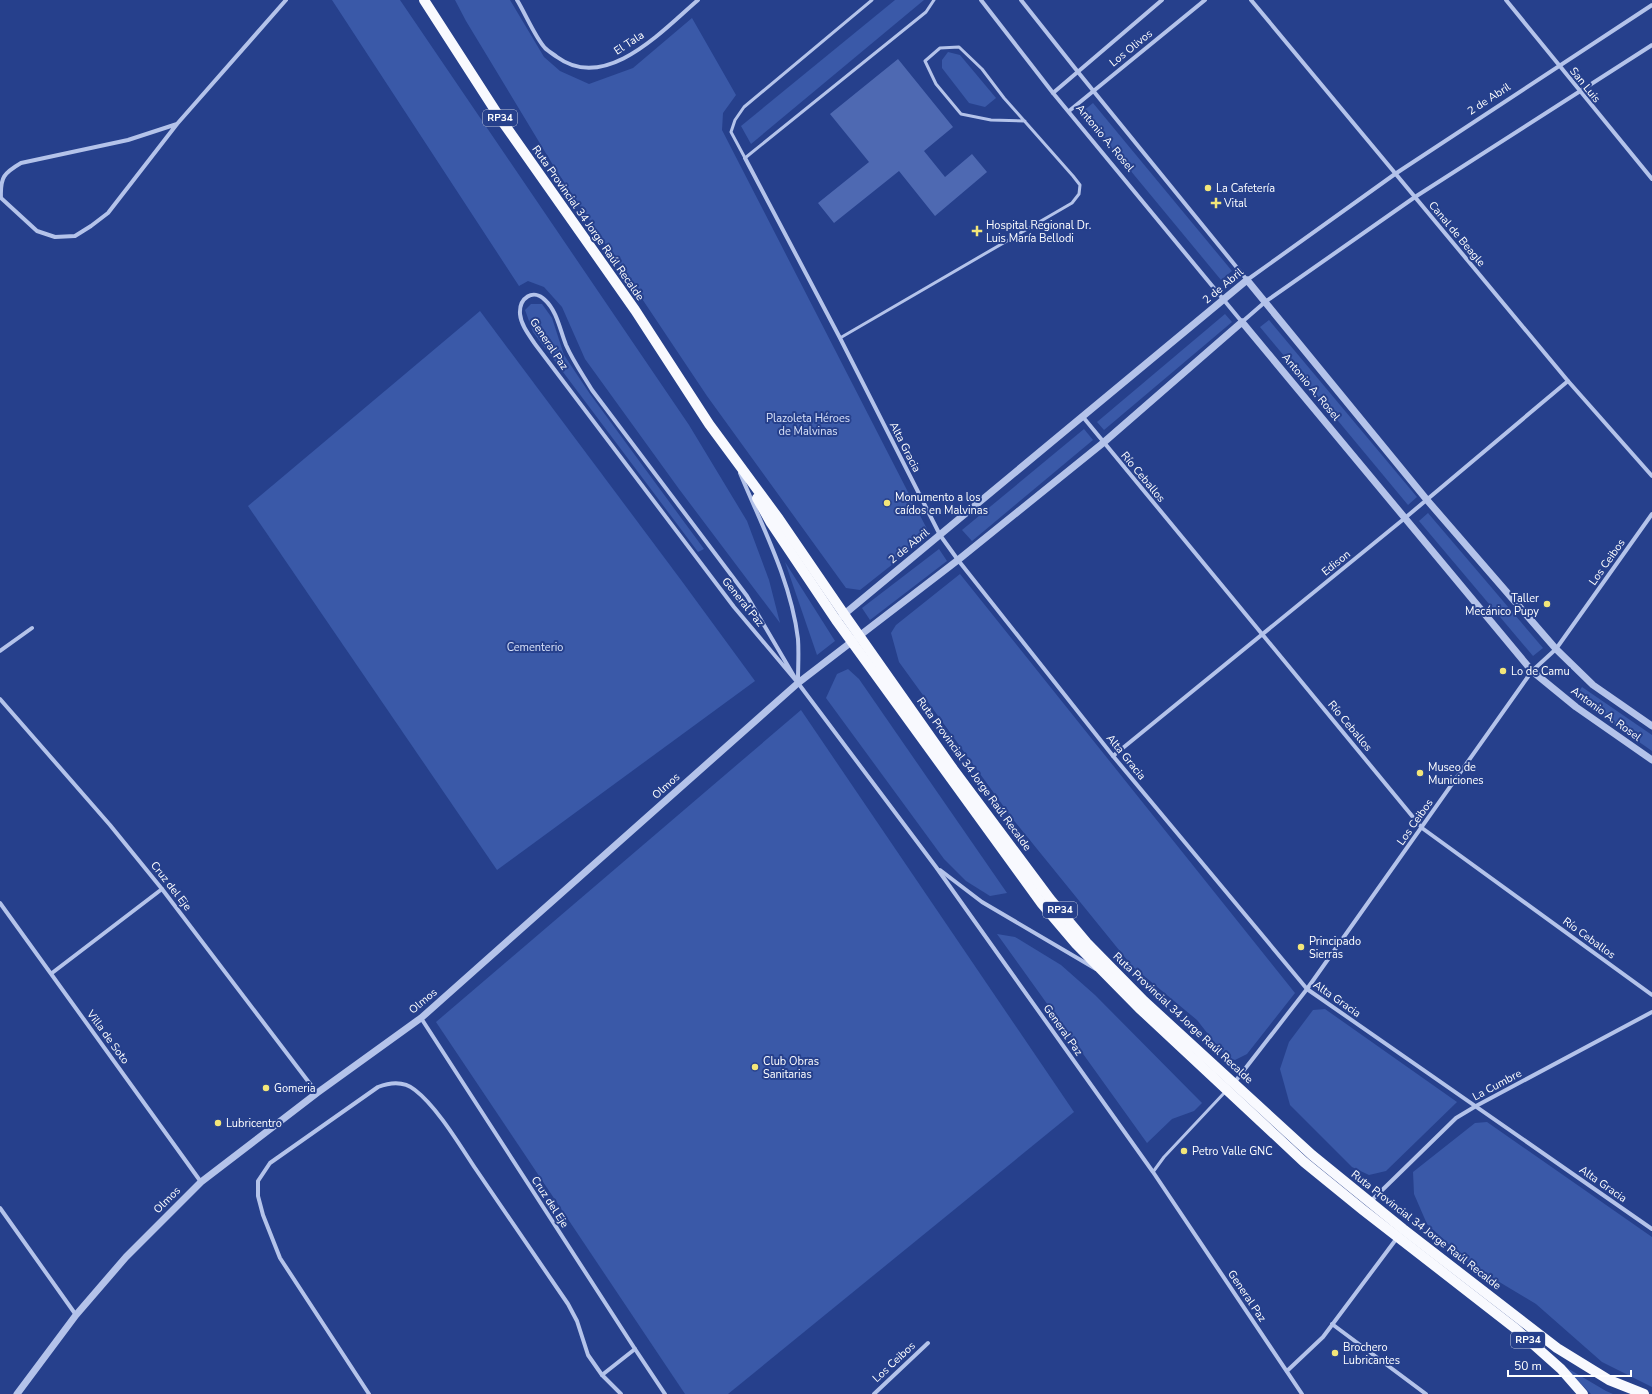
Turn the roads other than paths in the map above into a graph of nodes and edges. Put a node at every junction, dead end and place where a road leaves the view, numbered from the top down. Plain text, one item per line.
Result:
1 (286, 0) edge
2 (424, 0) edge
3 (517, 0) edge
4 (698, 0) edge
5 (872, 0) edge
6 (934, 0) edge
7 (981, 0) edge
8 (1021, 0) edge
9 (1162, 0) edge
10 (1205, 0) edge
11 (1251, 0) edge
12 (1506, 0) edge
13 (1652, 5) edge
14 (1652, 45) edge
15 (1559, 66) junction
16 (1078, 72) junction
17 (1094, 90) junction
18 (1580, 92) junction
19 (1053, 93) junction
20 (1069, 111) junction
21 (1025, 121) junction
22 (177, 124) junction
23 (745, 158) junction
24 (1395, 174) junction
25 (1652, 179) edge
26 (1415, 197) junction
27 (1247, 280) junction
28 (1225, 300) junction
29 (1265, 302) junction
30 (1242, 322) junction
31 (840, 338) junction
32 (1568, 381) junction
33 (1083, 417) junction
34 (1103, 443) junction
35 (735, 459) junction
36 (1652, 476) edge
37 (1427, 500) junction
38 (1652, 514) edge
39 (1406, 518) junction
40 (940, 535) junction
41 (958, 560) junction
42 (840, 617) junction
43 (32, 628) dead end
44 (1262, 634) junction
45 (855, 638) junction
46 (1556, 649) junction
47 (0, 652) edge
48 (1532, 671) junction
49 (798, 683) junction
50 (0, 699) edge
51 (1652, 726) edge
52 (1113, 756) junction
53 (1652, 760) edge
54 (1422, 828) junction
55 (936, 867) junction
56 (162, 889) junction
57 (0, 903) edge
58 (52, 974) junction
59 (1106, 975) junction
60 (1125, 982) junction
61 (1307, 989) junction
62 (1652, 995) edge
63 (1652, 1012) edge
64 (421, 1018) junction
65 (1230, 1086) junction
66 (317, 1093) junction
67 (1476, 1106) junction
68 (1153, 1172) junction
69 (201, 1182) junction
70 (1370, 1202) junction
71 (0, 1208) edge
72 (1652, 1229) edge
73 (1397, 1237) junction
74 (76, 1314) junction
75 (1332, 1324) junction
76 (928, 1343) dead end
77 (635, 1349) junction
78 (1287, 1371) junction
79 (602, 1374) junction
80 (17, 1394) edge
81 (369, 1394) edge
82 (621, 1394) edge
83 (666, 1394) edge
84 (874, 1394) edge
85 (1302, 1394) edge
86 (1426, 1394) edge
87 (1583, 1394) edge
88 (1644, 1394) edge

1 - 22 street
2 - 35 main road, Ruta Provincial 34 Jorge Raúl Recalde / RP34
3 - 4 street, El Tala
5 - 23 lane
6 - 23 lane
7 - 19 street, Antonio A. Rosel
8 - 16 street, Antonio A. Rosel
9 - 16 street, Los Olivos
10 - 17 street, Los Olivos
11 - 24 street, Canal de Beagle
12 - 15 street, San Luis
13 - 15 street, 2 de Abril
14 - 18 street
15 - 18 street, San Luis
15 - 24 street, 2 de Abril
16 - 17 street, Antonio A. Rosel
16 - 19 street, Los Olivos
17 - 20 street, Los Olivos
17 - 27 street, Antonio A. Rosel
18 - 25 street, San Luis
18 - 26 street
19 - 20 street, Antonio A. Rosel
20 - 28 street, Antonio A. Rosel
21 - 21 lane
21 - 31 lane
22 - 22 street
23 - 31 street, Alta Gracia
24 - 26 street, Canal de Beagle
24 - 27 street, 2 de Abril
26 - 29 street
26 - 32 street, Canal de Beagle
27 - 28 street, 2 de Abril
27 - 29 street, Antonio A. Rosel
28 - 30 street, Antonio A. Rosel
28 - 33 street, 2 de Abril
29 - 30 street
29 - 37 street, Antonio A. Rosel
30 - 34 street
30 - 39 street, Antonio A. Rosel
31 - 40 street, Alta Gracia
32 - 36 street, Canal de Beagle
32 - 37 street, Edison
33 - 34 street, Río Ceballos
33 - 40 street, 2 de Abril
34 - 41 street
34 - 44 street, Río Ceballos
35 - 42 main road, Ruta Provincial 34 Jorge Raúl Recalde / RP34
35 - 49 street
37 - 39 street, Edison
37 - 46 street, Antonio A. Rosel
38 - 46 street, Los Ceibos
39 - 44 street, Edison
39 - 48 street, Antonio A. Rosel
40 - 41 street, Alta Gracia
40 - 42 street, 2 de Abril
41 - 45 street
41 - 52 street, Alta Gracia
42 - 45 main road, Ruta Provincial 34 Jorge Raúl Recalde / RP34
43 - 47 street
44 - 52 street, Edison
44 - 54 street, Río Ceballos
45 - 49 street, Olmos
45 - 59 main road, Ruta Provincial 34 Jorge Raúl Recalde / RP34
45 - 60 main road, Ruta Provincial 34 Jorge Raúl Recalde / RP34
46 - 48 street, Los Ceibos
46 - 51 street, Antonio A. Rosel
48 - 53 street, Antonio A. Rosel
48 - 54 street, Los Ceibos
49 - 49 street, General Paz
49 - 55 street, General Paz
49 - 64 street, Olmos
50 - 56 street, Cruz del Eje
52 - 61 street, Alta Gracia
54 - 61 street, Los Ceibos
54 - 62 street, Río Ceballos
55 - 59 street
55 - 68 street, General Paz
56 - 58 street
56 - 66 street, Cruz del Eje
57 - 58 street, Villa de Soto
58 - 69 street, Villa de Soto
59 - 60 street
59 - 65 main road, Ruta Provincial 34 Jorge Raúl Recalde / RP34
60 - 65 main road, Ruta Provincial 34 Jorge Raúl Recalde / RP34
61 - 65 street, Los Ceibos
61 - 67 street, Alta Gracia
63 - 67 street, La Cumbre
64 - 66 street, Olmos
64 - 77 street, Cruz del Eje
65 - 68 lane
65 - 70 main road, Ruta Provincial 34 Jorge Raúl Recalde / RP34
65 - 73 main road, Ruta Provincial 34 Jorge Raúl Recalde / RP34
66 - 69 street, Olmos
67 - 70 street, La Cumbre
67 - 72 street, Alta Gracia
68 - 78 street, General Paz
69 - 74 street, Olmos
70 - 88 main road, Ruta Provincial 34 Jorge Raúl Recalde / RP34
71 - 74 street
73 - 75 street
73 - 87 main road, Ruta Provincial 34 Jorge Raúl Recalde / RP34
74 - 80 street, Olmos
75 - 78 street
75 - 86 street
76 - 84 street, Los Ceibos
77 - 79 street
77 - 83 street, Cruz del Eje
78 - 85 street, General Paz
79 - 81 street
79 - 82 street

